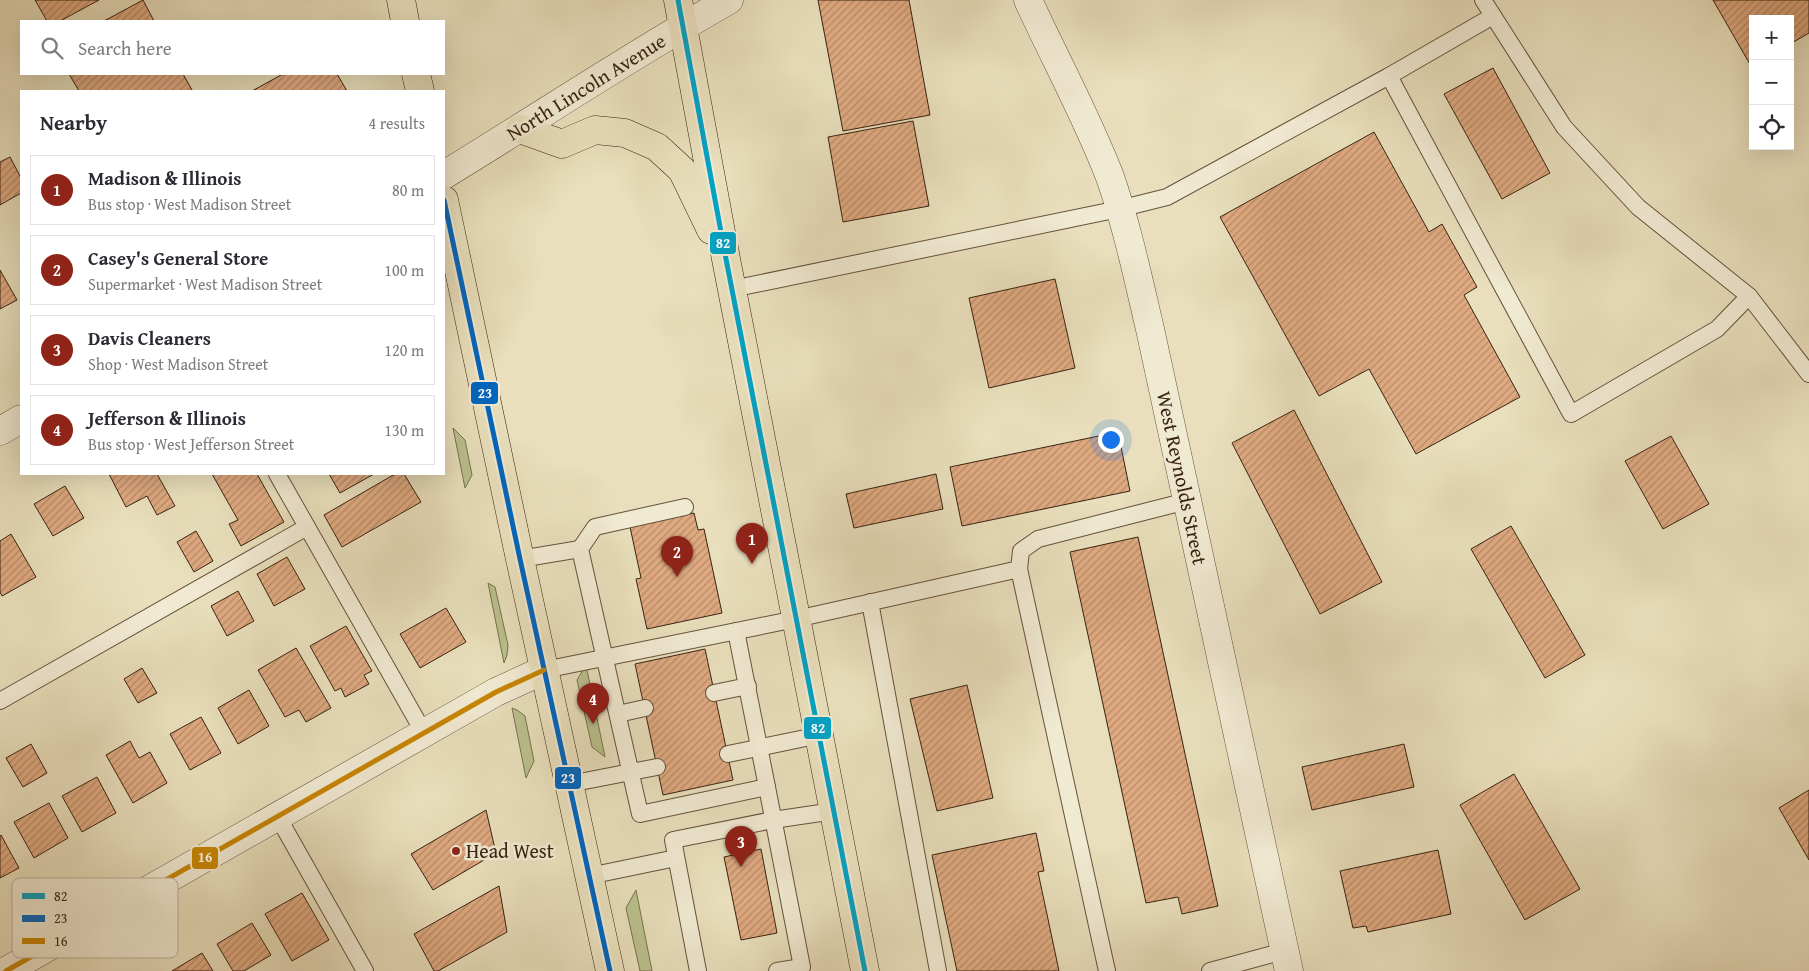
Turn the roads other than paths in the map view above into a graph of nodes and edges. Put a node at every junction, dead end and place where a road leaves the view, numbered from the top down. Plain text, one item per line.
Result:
1 (401, 0) edge
2 (729, 0) edge
3 (1028, 0) edge
4 (1483, 0) edge
5 (681, 13) edge
6 (1494, 16) junction
7 (405, 20) edge
8 (416, 75) edge
9 (1389, 76) junction
10 (420, 90) edge
11 (520, 129) junction
12 (445, 174) edge
13 (445, 205) edge
14 (1119, 209) junction
15 (726, 259) junction
16 (732, 289) junction
17 (1749, 296) junction
18 (1809, 374) edge
19 (20, 420) edge
20 (0, 431) edge
21 (278, 475) edge
22 (1187, 501) junction
23 (685, 506) dead end
24 (307, 527) junction
25 (580, 549) junction
26 (520, 559) junction
27 (1019, 569) junction
28 (870, 602) junction
29 (796, 619) junction
30 (736, 631) junction
31 (606, 658) junction
32 (544, 670) junction
33 (748, 686) junction
34 (714, 693) dead end
35 (0, 701) edge
36 (644, 708) dead end
37 (618, 714) junction
38 (424, 733) junction
39 (820, 735) junction
40 (760, 747) junction
41 (728, 754) dead end
42 (657, 767) dead end
43 (631, 772) junction
44 (569, 784) junction
45 (767, 788) junction
46 (834, 811) junction
47 (278, 817) junction
48 (773, 820) junction
49 (676, 858) junction
50 (589, 876) junction
51 (170, 878) edge
52 (29, 958) edge
53 (1287, 961) edge
54 (6, 971) edge
55 (365, 971) edge
56 (610, 971) edge
57 (698, 971) edge
58 (778, 971) edge
59 (865, 971) edge
60 (938, 971) edge
61 (1106, 971) edge
62 (1210, 971) edge

1 - 7 main road
2 - 5 street, North Lincoln Avenue
3 - 14 street, West Reynolds Street
4 - 6 lane
5 - 11 street, North Lincoln Avenue
5 - 15 main road
6 - 9 lane
6 - 17 lane
8 - 10 main road
9 - 14 lane
9 - 17 lane
11 - 12 street, North Lincoln Avenue
11 - 15 main road
13 - 26 main road
14 - 16 lane
14 - 22 street, West Reynolds Street
15 - 16 main road
16 - 29 main road
17 - 18 lane
19 - 20 street
21 - 24 lane
22 - 27 lane
22 - 53 street, West Reynolds Street
23 - 25 lane
24 - 35 lane
24 - 38 lane
25 - 26 lane
25 - 31 lane
26 - 32 main road
27 - 28 lane
27 - 61 lane
28 - 29 lane
28 - 60 lane
29 - 30 lane
29 - 39 main road
30 - 31 lane
30 - 33 lane
31 - 32 lane
31 - 37 lane
32 - 38 street
32 - 44 main road
33 - 34 lane
33 - 40 lane
36 - 37 lane
37 - 43 lane
38 - 47 street
39 - 40 lane
39 - 46 main road
40 - 41 lane
40 - 45 lane
42 - 43 lane
43 - 44 lane
43 - 45 lane
44 - 50 main road
45 - 48 lane
46 - 48 lane
46 - 59 main road
47 - 51 street
47 - 55 lane
48 - 49 lane
48 - 58 lane
49 - 50 lane
49 - 57 lane
50 - 56 main road
52 - 54 street
53 - 62 lane

